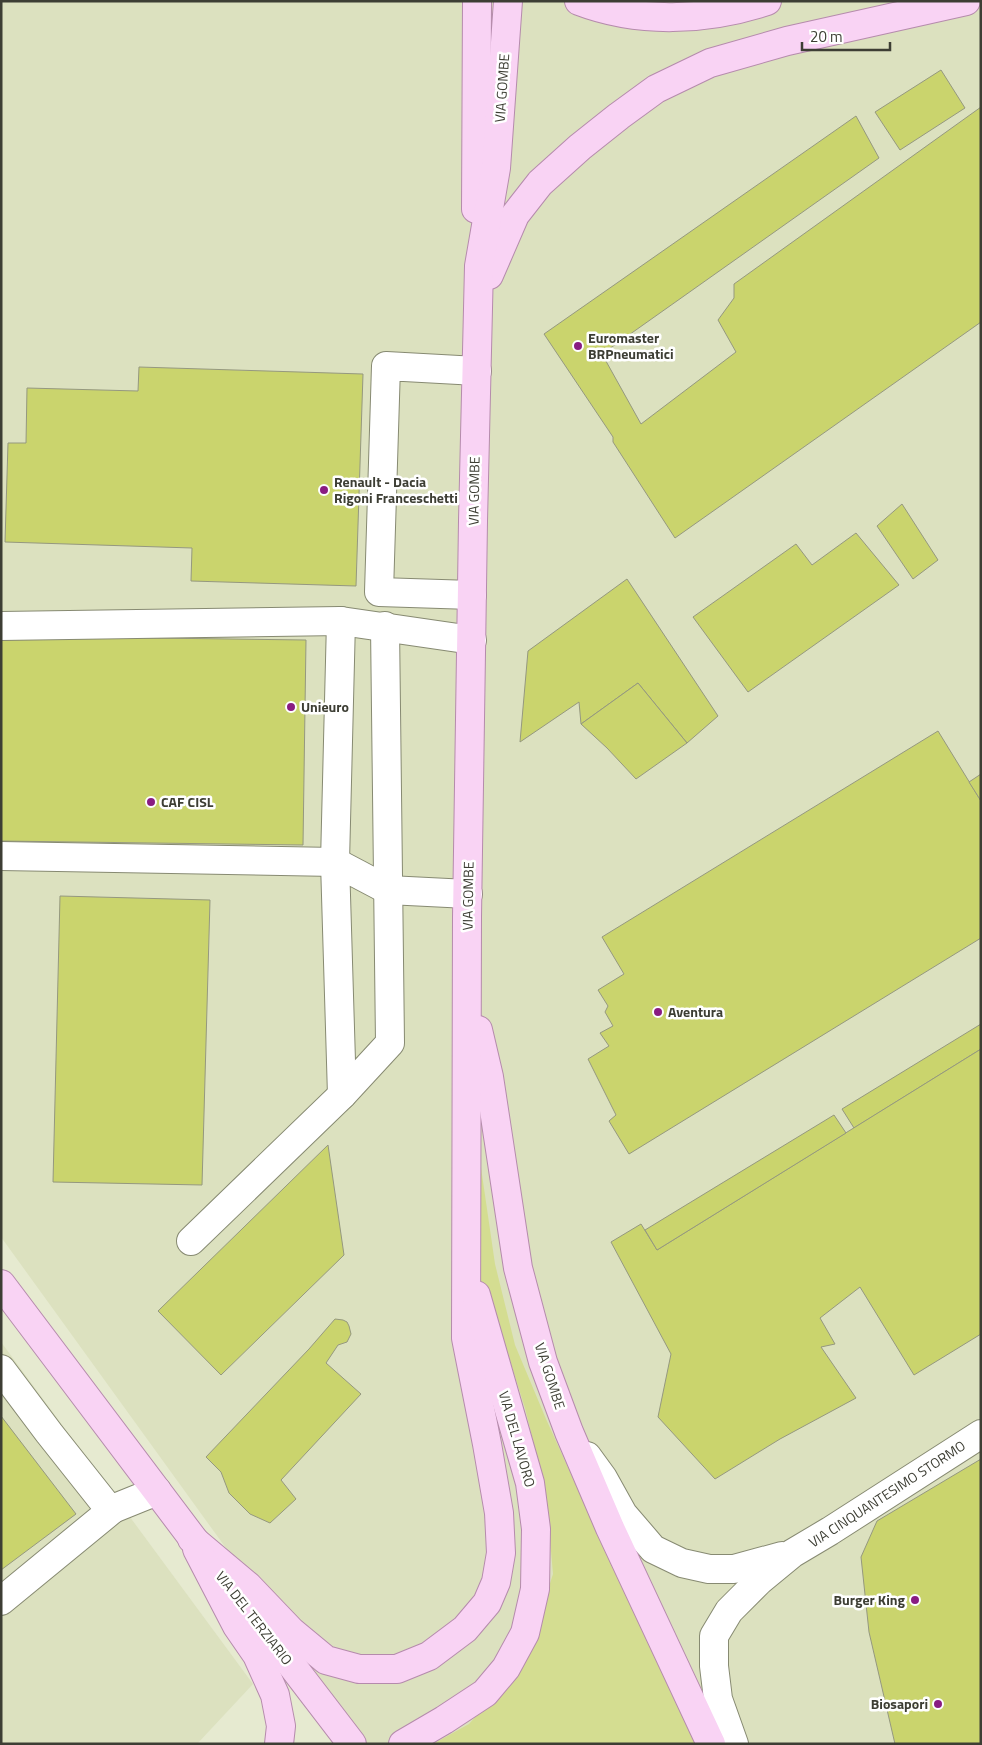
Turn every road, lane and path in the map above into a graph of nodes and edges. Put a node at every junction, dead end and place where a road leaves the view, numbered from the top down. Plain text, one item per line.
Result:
1 (477, 1) edge
2 (508, 1) edge
3 (579, 1) edge
4 (767, 1) edge
5 (966, 1) edge
6 (479, 266) junction
7 (478, 304) junction
8 (477, 371) junction
9 (472, 595) junction
10 (341, 621) junction
11 (1, 626) edge
12 (385, 626) junction
13 (472, 640) junction
14 (1, 856) edge
15 (335, 862) junction
16 (388, 890) junction
17 (468, 894) junction
18 (468, 984) junction
19 (342, 1095) junction
20 (191, 1240) dead end
21 (466, 1258) junction
22 (1, 1284) edge
23 (1, 1369) edge
24 (569, 1432) junction
25 (981, 1434) edge
26 (157, 1491) junction
27 (113, 1509) junction
28 (192, 1539) junction
29 (794, 1553) junction
30 (1, 1601) edge
31 (279, 1744) edge
32 (352, 1744) edge
33 (403, 1744) edge
34 (711, 1744) edge
35 (734, 1744) edge

1 - 6 main road
2 - 6 main road, VIA GOMBE
3 - 4 main road
5 - 7 main road
6 - 7 main road, VIA GOMBE
7 - 8 main road, VIA GOMBE
8 - 9 main road, VIA GOMBE
8 - 9 street
9 - 13 main road, VIA GOMBE
10 - 11 street
10 - 12 street
10 - 15 street
12 - 13 street
12 - 16 street
13 - 17 main road, VIA GOMBE
14 - 15 street
15 - 16 street
15 - 19 street
16 - 17 street
16 - 19 street
17 - 18 main road, VIA GOMBE
18 - 21 main road, VIA GOMBE
18 - 24 main road, VIA GOMBE
19 - 20 street
21 - 28 main road, VIA GOMBE
21 - 33 main road, VIA DEL LAVORO
22 - 26 main road, VIA DEL TERZIARIO
23 - 27 street
24 - 29 street, VIA CINQUANTESIMO STORMO
24 - 34 main road, VIA GOMBE
25 - 29 street, VIA CINQUANTESIMO STORMO
26 - 27 street
26 - 28 main road, VIA DEL TERZIARIO
27 - 30 street
28 - 31 main road
28 - 32 main road, VIA DEL TERZIARIO
29 - 35 street, VIA CINQUANTESIMO STORMO

